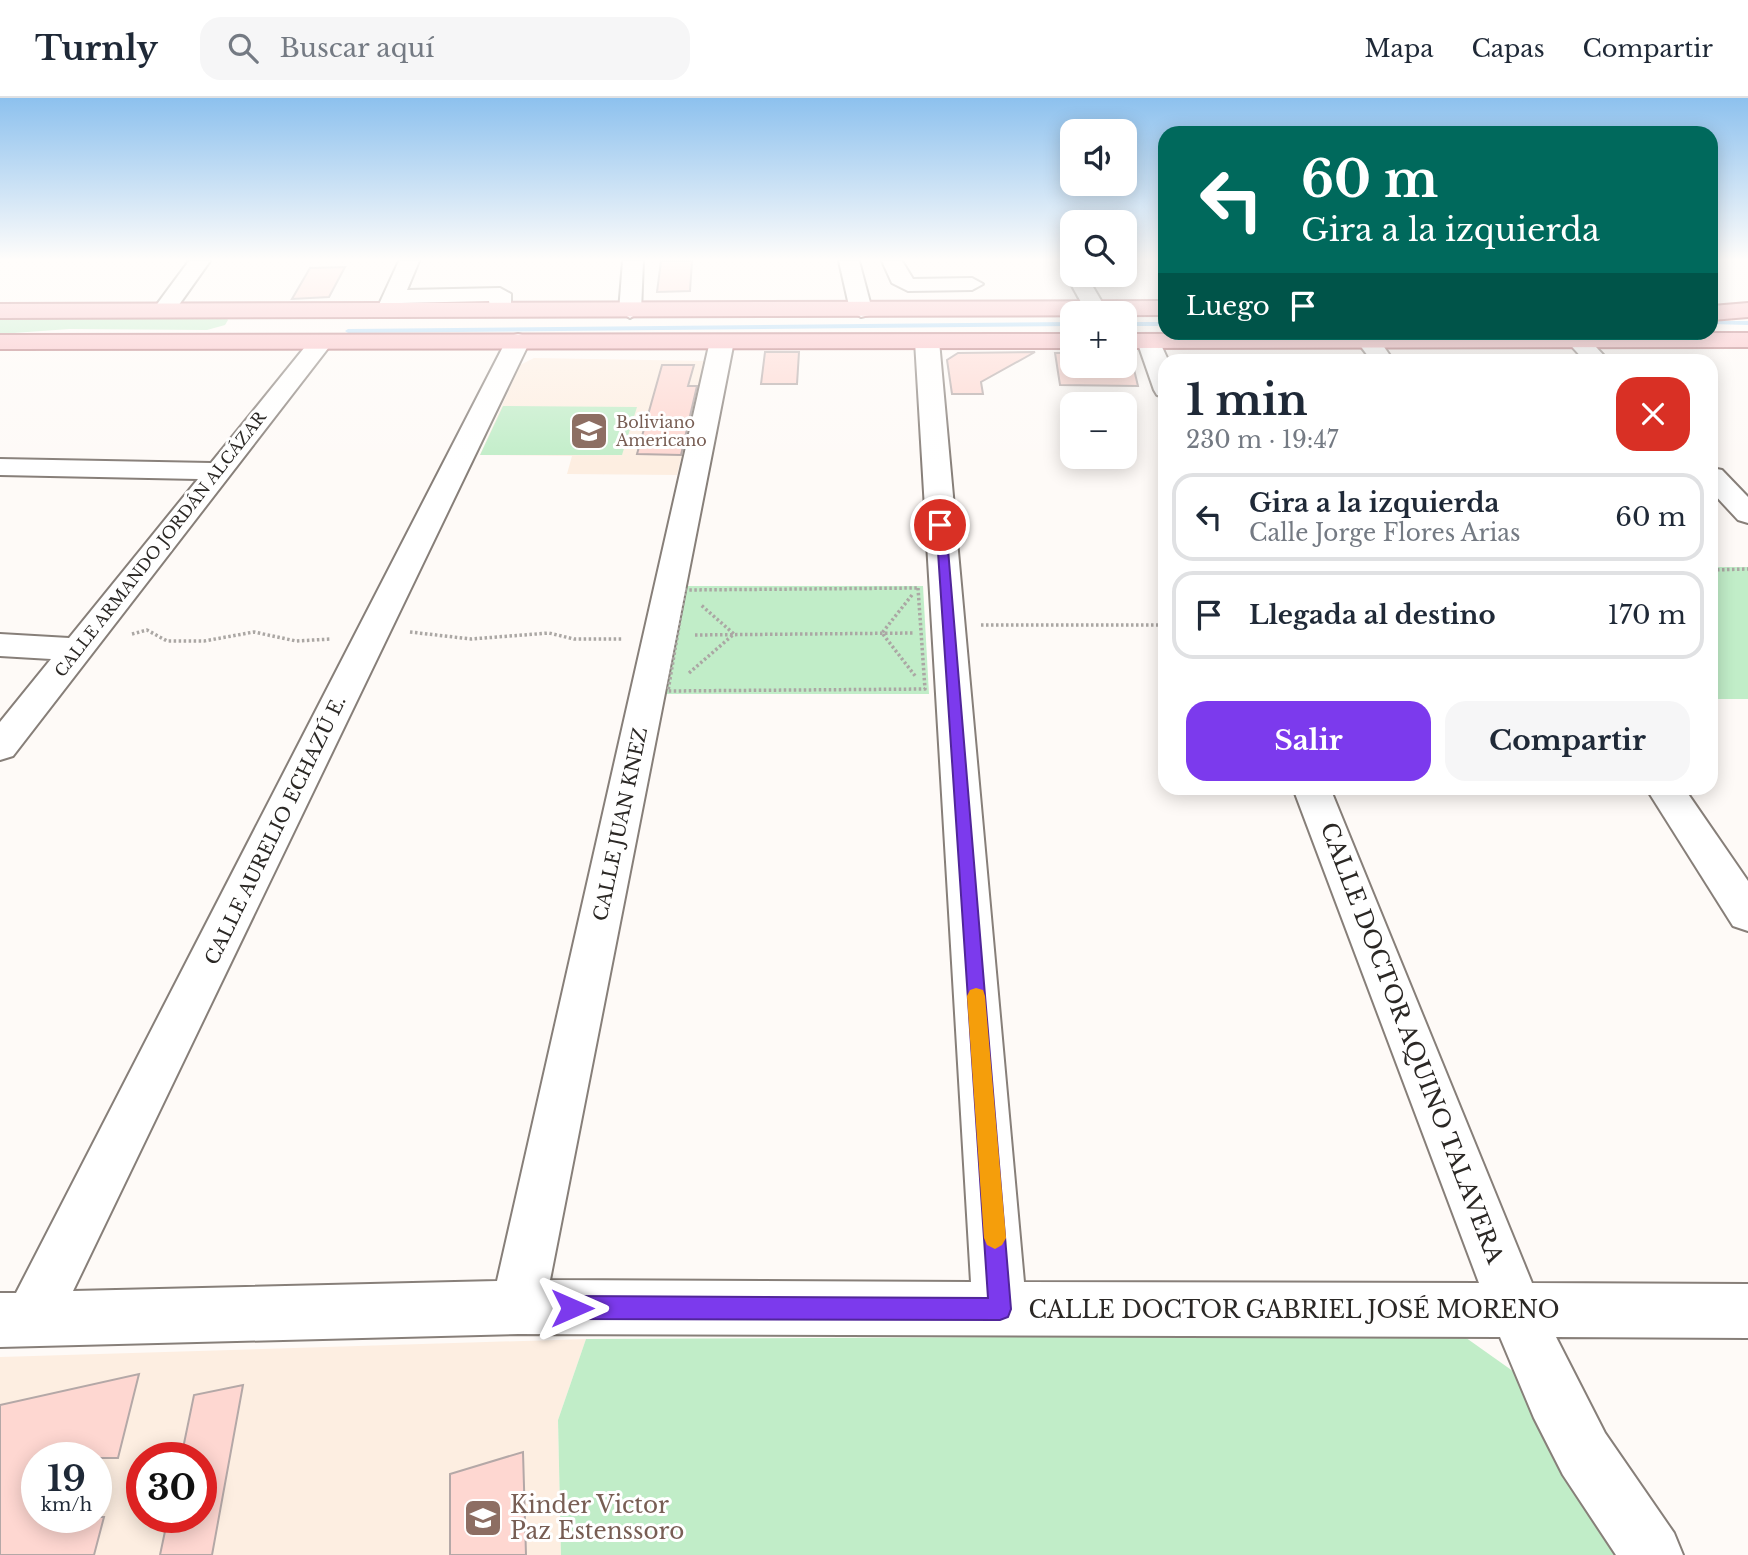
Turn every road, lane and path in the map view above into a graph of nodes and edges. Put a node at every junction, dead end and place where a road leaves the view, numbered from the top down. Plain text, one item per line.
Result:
1 (239, 329) edge
2 (253, 329) edge
3 (474, 329) edge
4 (508, 329) edge
5 (552, 329) edge
6 (1718, 336) edge
7 (1368, 340) joint
8 (1577, 340) edge
9 (1748, 340) edge
10 (722, 341) junction
11 (927, 341) junction
12 (1060, 341) edge
13 (1137, 341) edge
14 (0, 342) edge
15 (253, 342) junction
16 (320, 342) junction
17 (135, 343) junction
18 (1378, 354) edge
19 (1591, 354) edge
20 (1158, 376) edge
21 (0, 467) edge
22 (216, 471) junction
23 (1718, 483) edge
24 (1748, 514) edge
25 (1748, 569) edge
26 (1718, 570) edge
27 (918, 588) junction
28 (685, 590) junction
29 (1158, 625) edge
30 (376, 627) junction
31 (935, 631) junction
32 (882, 633) junction
33 (734, 634) junction
34 (668, 636) junction
35 (82, 643) junction
36 (0, 645) edge
37 (687, 675) dead end
38 (677, 683) dead end
39 (925, 689) junction
40 (668, 691) junction
41 (0, 747) edge
42 (1315, 795) edge
43 (1669, 795) edge
44 (1748, 914) edge
45 (518, 1307) junction
46 (1000, 1309) junction
47 (1516, 1310) junction
48 (1748, 1311) edge
49 (16, 1320) edge
50 (1652, 1555) edge

1 - 17 main road
2 - 15 main road
3 - 16 main road
4 - 30 street, CALLE AURELIO ECHAZÚ E.
5 - 10 main road
6 - 9 main road
7 - 13 main road
7 - 18 street
8 - 19 street
10 - 11 main road
10 - 34 street, CALLE JUAN KNEZ
11 - 12 main road
11 - 31 street
13 - 20 street
14 - 17 main road
15 - 16 main road
15 - 17 main road
16 - 22 street, CALLE ARMANDO JORDÁN ALCÁZAR
21 - 22 street
22 - 35 street, CALLE ARMANDO JORDÁN ALCÁZAR
23 - 24 street
25 - 26 path
27 - 28 path
27 - 31 path
27 - 32 path
28 - 33 path
28 - 34 path
29 - 31 path
30 - 34 path
30 - 35 path
30 - 49 street, CALLE AURELIO ECHAZÚ E.
31 - 32 path
31 - 39 path
31 - 46 street
32 - 33 path
32 - 39 path
33 - 34 path
33 - 37 path
34 - 40 path
34 - 45 street, CALLE JUAN KNEZ
35 - 36 street
35 - 41 street, CALLE ARMANDO JORDÁN ALCÁZAR
38 - 40 path
39 - 40 path
42 - 47 street, CALLE DOCTOR AQUINO TALAVERA
43 - 44 street
45 - 46 street, CALLE DOCTOR GABRIEL JOSÉ MORENO
45 - 49 street, CALLE DOCTOR GABRIEL JOSÉ MORENO
46 - 47 street, CALLE DOCTOR GABRIEL JOSÉ MORENO
47 - 48 street, CALLE DOCTOR GABRIEL JOSÉ MORENO
47 - 50 street, CALLE DOCTOR AQUINO TALAVERA

